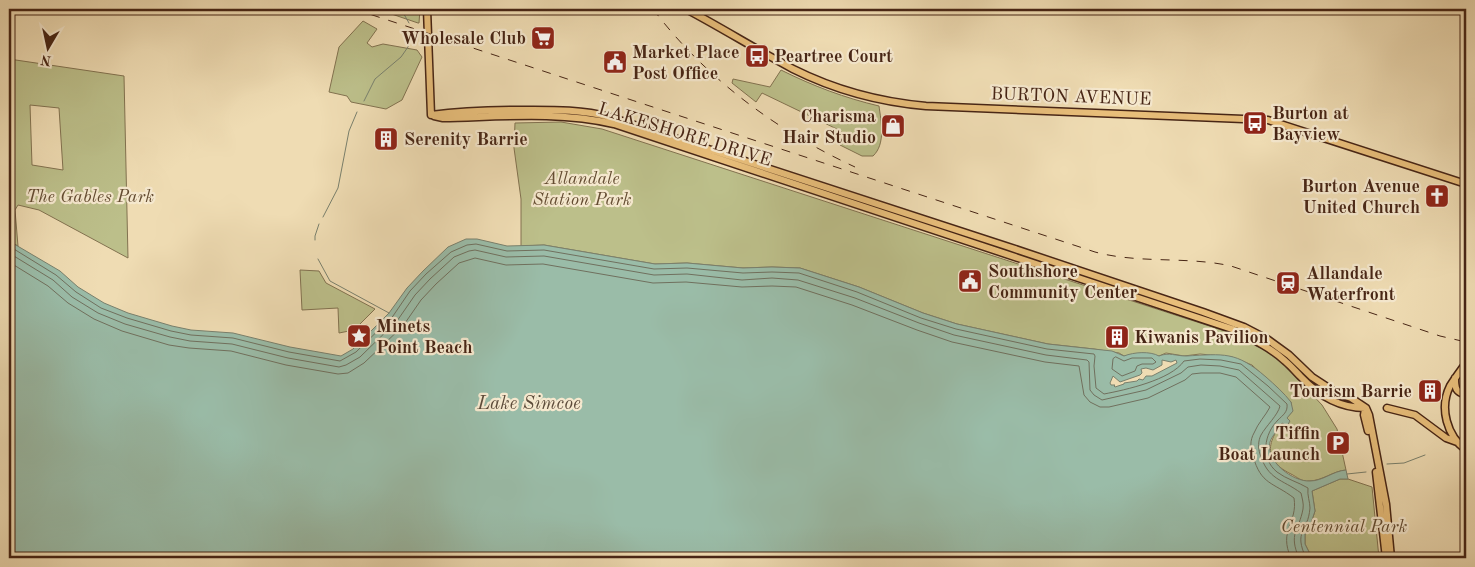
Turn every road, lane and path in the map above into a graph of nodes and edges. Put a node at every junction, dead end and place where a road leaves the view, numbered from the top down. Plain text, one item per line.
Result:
1 (427, 9) edge
2 (686, 9) edge
3 (431, 98) junction
4 (453, 111) junction
5 (431, 115) junction
6 (1466, 184) edge
7 (1466, 363) edge
8 (1455, 378) junction
9 (1466, 395) edge
10 (1366, 408) junction
11 (1387, 408) dead end
12 (1457, 442) junction
13 (1466, 450) edge
14 (1377, 465) junction
15 (1378, 473) junction
16 (1386, 558) edge
17 (1391, 558) edge

1 - 3 main road
2 - 6 main road, BURTON AVENUE
3 - 4 main road
3 - 5 main road
4 - 5 main road, LAKESHORE DRIVE
4 - 10 main road, LAKESHORE DRIVE
5 - 10 main road, LAKESHORE DRIVE
7 - 8 main road
8 - 9 main road
8 - 12 main road
10 - 14 main road
10 - 14 main road
11 - 12 main road
12 - 13 main road
14 - 15 main road
15 - 16 main road
15 - 17 main road

